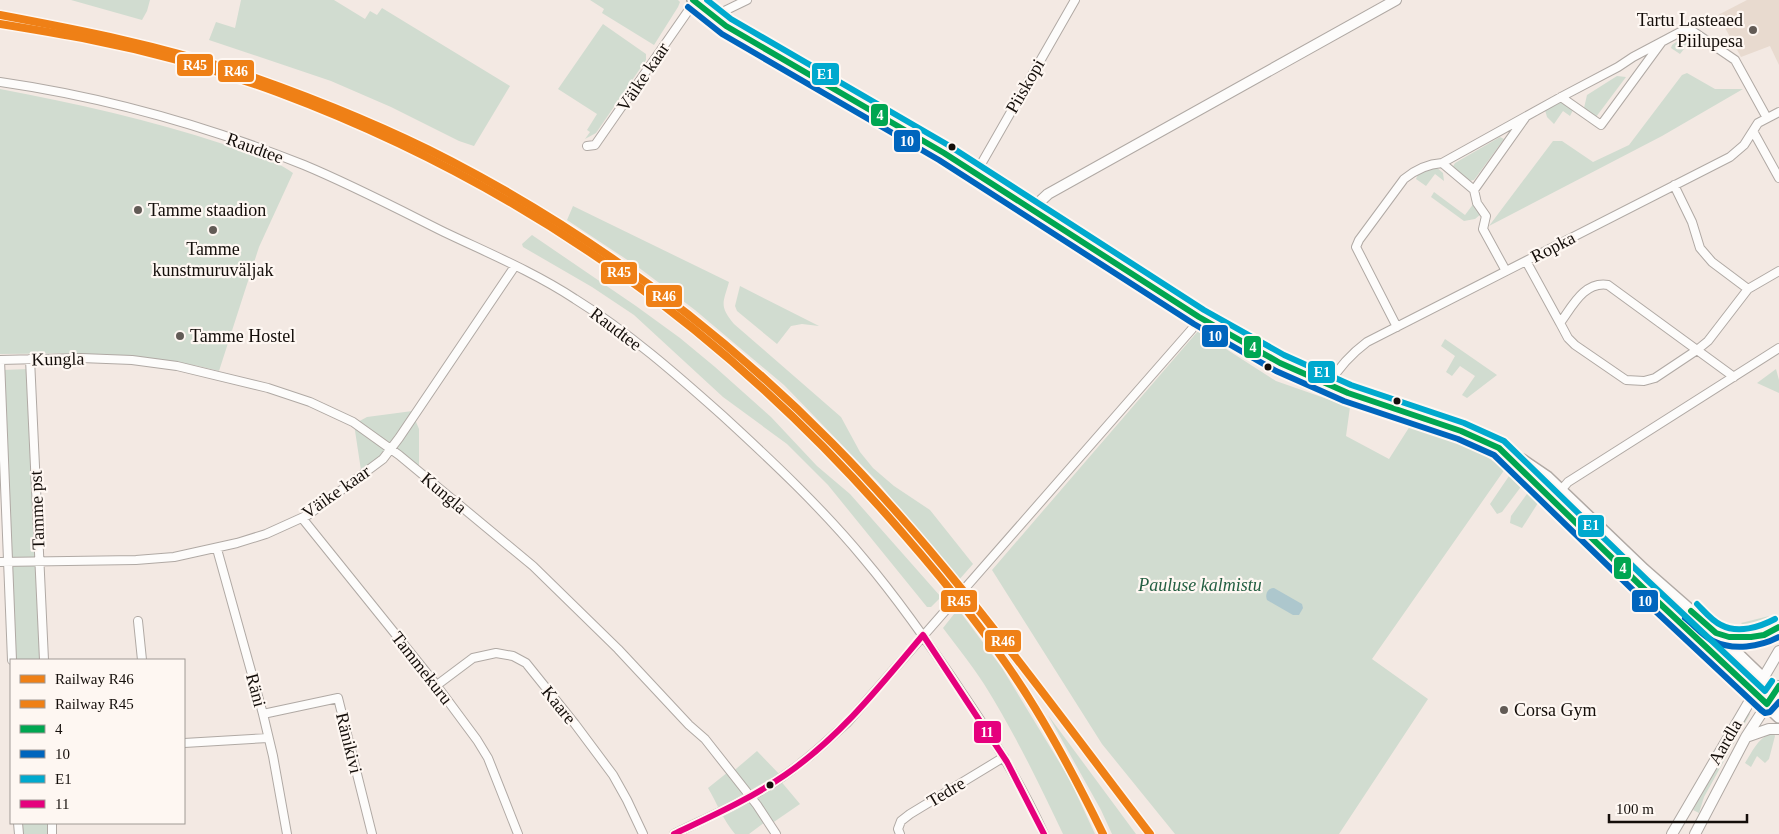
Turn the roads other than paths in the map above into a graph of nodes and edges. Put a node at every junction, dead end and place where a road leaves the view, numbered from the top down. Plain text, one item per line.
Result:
1 (747, 0) edge
2 (1074, 0) edge
3 (1396, 0) edge
4 (694, 1) edge
5 (714, 16) junction
6 (1662, 42) junction
7 (0, 82) edge
8 (1561, 97) junction
9 (1779, 112) edge
10 (1528, 115) junction
11 (1768, 118) junction
12 (1753, 130) junction
13 (587, 146) dead end
14 (1442, 163) junction
15 (976, 173) junction
16 (1779, 178) edge
17 (1674, 185) junction
18 (1474, 190) junction
19 (1032, 209) junction
20 (1526, 261) junction
21 (515, 266) junction
22 (1506, 271) junction
23 (1779, 271) edge
24 (1748, 289) junction
25 (1199, 317) junction
26 (1560, 323) junction
27 (1397, 327) junction
28 (1779, 348) edge
29 (1697, 350) junction
30 (30, 359) junction
31 (0, 360) edge
32 (1734, 377) junction
33 (1329, 384) junction
34 (1499, 448) junction
35 (391, 449) junction
36 (1561, 490) junction
37 (302, 518) junction
38 (217, 549) junction
39 (39, 561) junction
40 (4, 562) edge
41 (138, 621) dead end
42 (1779, 627) edge
43 (1716, 633) junction
44 (923, 635) junction
45 (1779, 651) edge
46 (12, 659) edge
47 (44, 659) edge
48 (142, 659) edge
49 (1763, 678) junction
50 (437, 685) junction
51 (1778, 691) edge
52 (1754, 692) junction
53 (1767, 704) junction
54 (263, 714) junction
55 (1779, 717) edge
56 (1779, 729) edge
57 (1746, 737) junction
58 (268, 738) junction
59 (185, 743) edge
60 (1004, 757) junction
61 (750, 797) junction
62 (287, 834) edge
63 (372, 834) edge
64 (518, 834) edge
65 (643, 834) edge
66 (674, 834) edge
67 (776, 834) edge
68 (900, 834) edge
69 (1044, 834) edge
70 (1672, 834) edge
71 (1695, 834) edge

1 - 5 street
2 - 15 street, Piiskopi
3 - 19 street
4 - 5 main road
4 - 13 street, Väike kaar
5 - 15 main road
6 - 8 street
6 - 8 street
6 - 11 street
7 - 21 street, Raudtee
8 - 10 street
9 - 11 street, Ropka
10 - 14 street
10 - 18 street
11 - 12 street, Ropka
12 - 16 street
12 - 17 street, Ropka
14 - 18 street
14 - 27 street
15 - 19 main road
17 - 20 street, Ropka
17 - 24 street
18 - 22 street
19 - 25 main road
20 - 22 street, Ropka
20 - 26 street
21 - 35 street, Väike kaar
21 - 44 street, Raudtee
22 - 27 street, Ropka
23 - 24 street
24 - 29 street
25 - 33 main road
25 - 44 street
26 - 29 street
26 - 29 street
27 - 33 street, Ropka
28 - 32 street
29 - 32 street
30 - 31 street, Kungla
30 - 35 street, Kungla
30 - 39 street, Tamme pst
31 - 40 street, Tamme pst
32 - 36 street
33 - 34 main road
34 - 36 main road
34 - 52 main road
35 - 37 street, Väike kaar
35 - 61 street, Kungla
36 - 43 main road
37 - 38 street, Väike kaar
37 - 50 street, Tammekuru
38 - 39 street, Väike kaar
38 - 54 street, Räni
39 - 40 street, Väike kaar
39 - 47 street, Tamme pst
40 - 46 street, Tamme pst
41 - 48 street
42 - 43 street
43 - 49 main road
44 - 60 street, Raudtee
44 - 61 street
45 - 49 street, Aardla
49 - 51 main road
49 - 52 street, Aardla
50 - 64 street, Tammekuru
50 - 65 street, Kaare
51 - 53 street, Aardla
52 - 53 main road
52 - 70 street, Aardla
53 - 55 main road
53 - 57 street, Aardla
54 - 58 street, Räni
54 - 63 street, Ränikivi
56 - 57 street
57 - 71 street, Aardla
58 - 59 street
58 - 62 street, Räni
60 - 68 street, Tedre
60 - 69 street, Raudtee
61 - 66 street
61 - 67 street, Kungla

